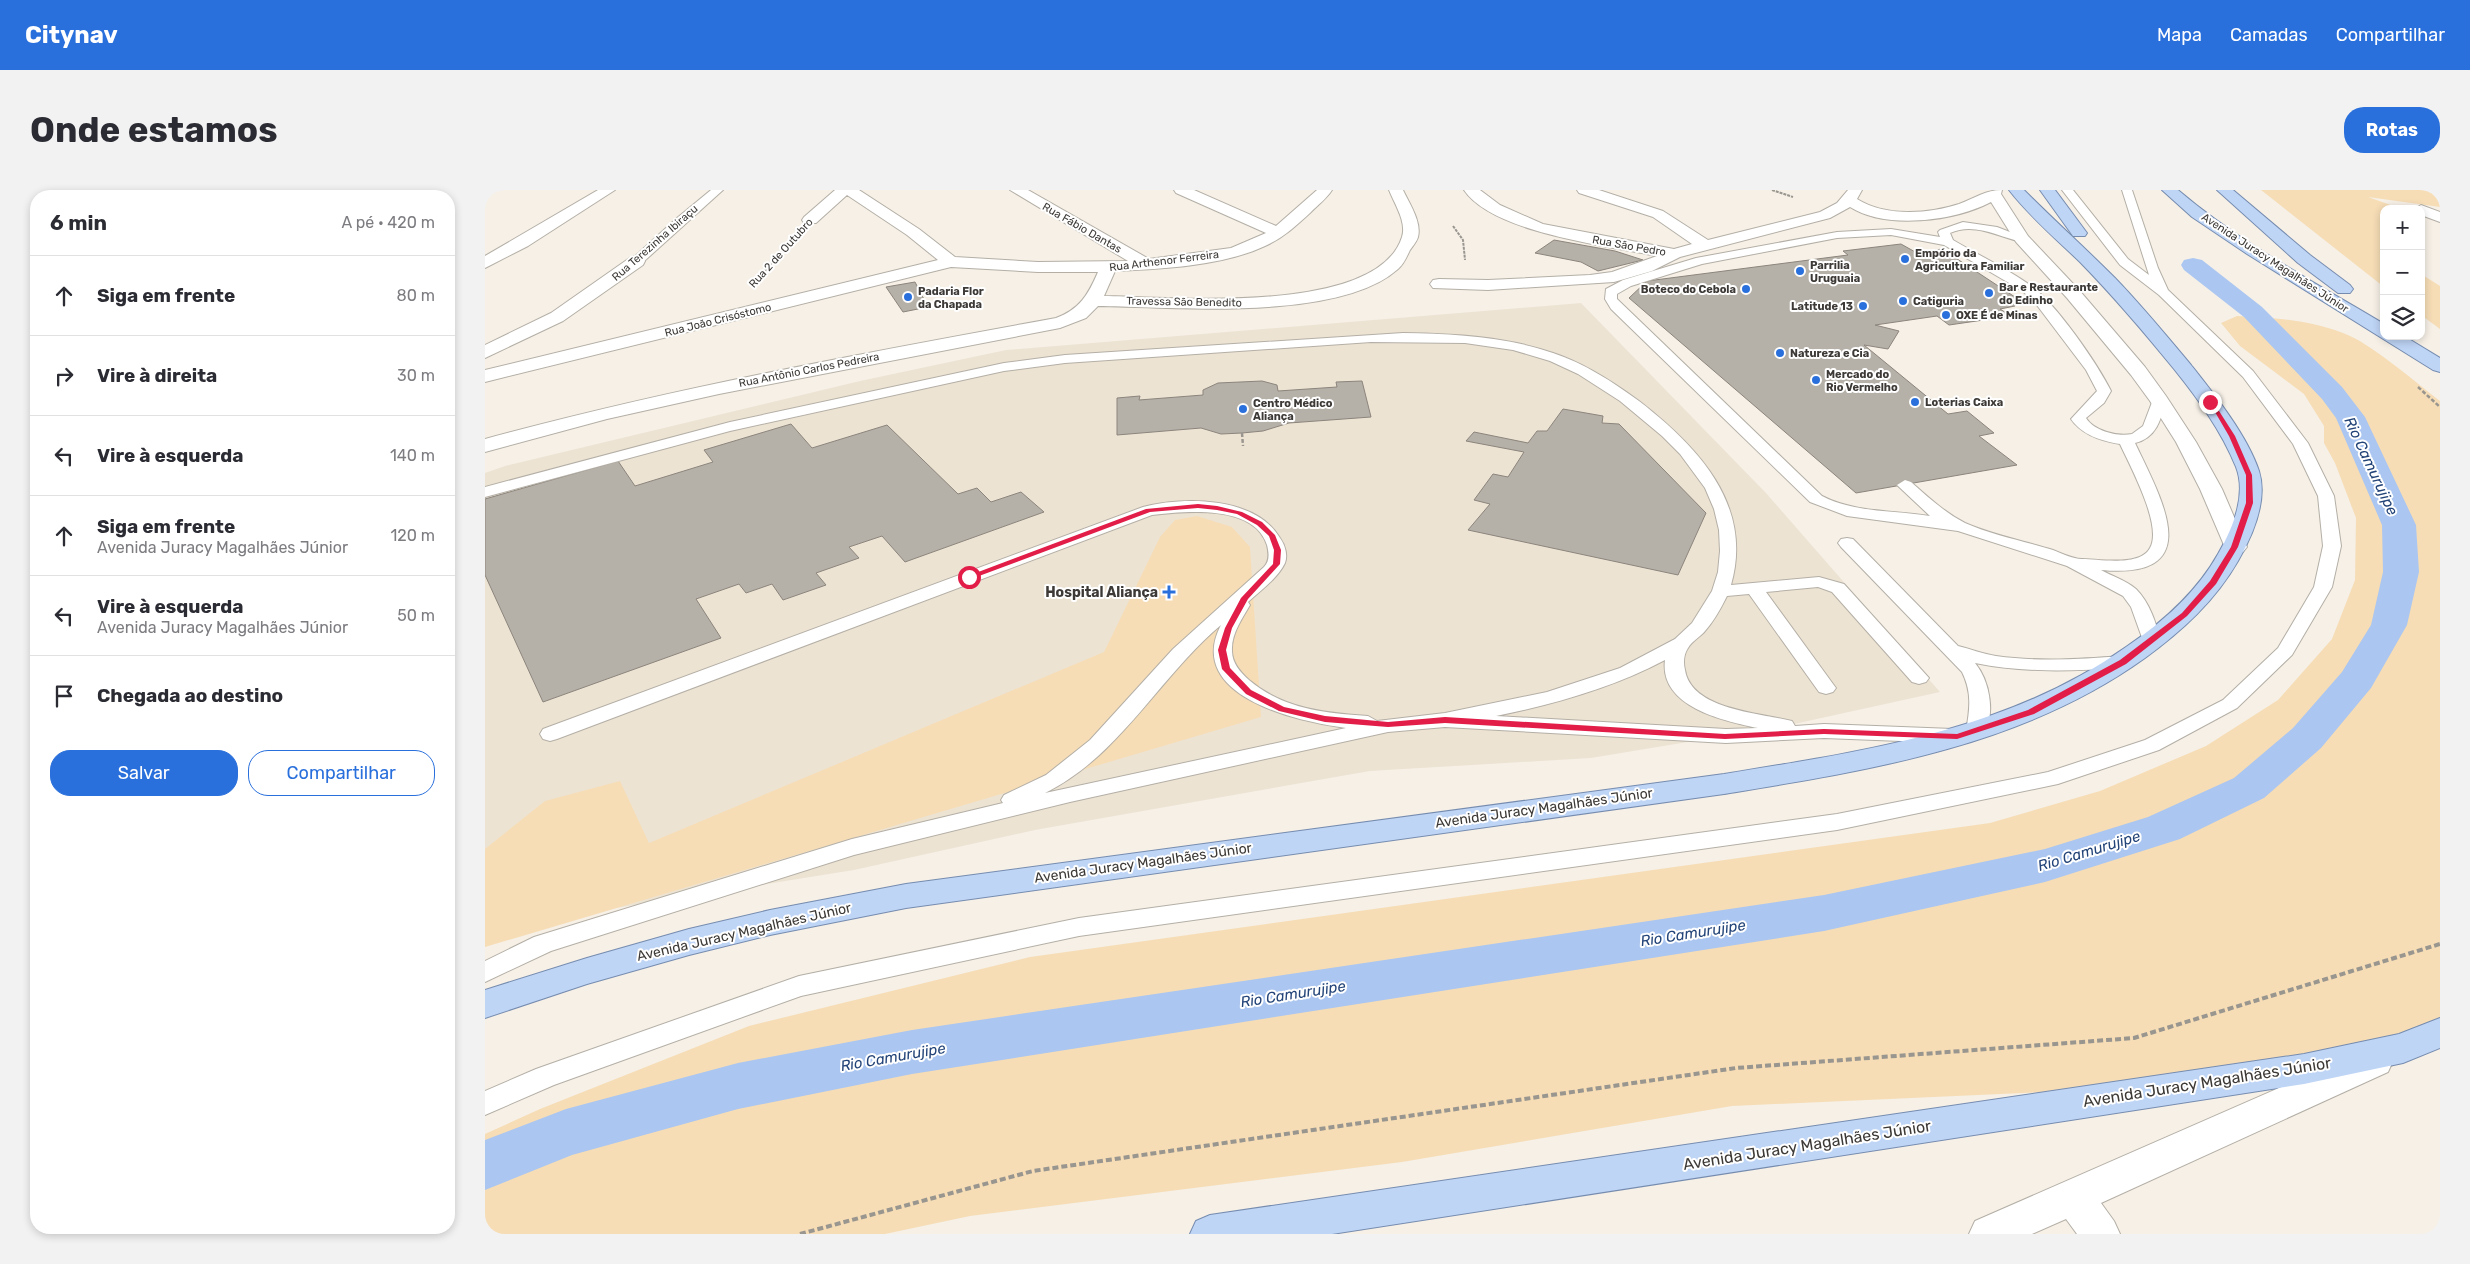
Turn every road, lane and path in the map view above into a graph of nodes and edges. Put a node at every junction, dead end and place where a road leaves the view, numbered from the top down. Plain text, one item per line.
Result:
1 (608, 190) edge
2 (718, 190) edge
3 (844, 190) edge
4 (849, 190) edge
5 (1017, 190) edge
6 (1181, 190) edge
7 (1325, 190) edge
8 (1396, 190) edge
9 (1471, 190) edge
10 (1584, 190) edge
11 (2017, 190) edge
12 (2047, 190) edge
13 (2067, 190) edge
14 (2127, 190) edge
15 (2169, 190) edge
16 (2224, 190) edge
17 (1995, 192) edge
18 (1852, 195) edge
19 (2425, 211) edge
20 (1948, 212) junction
21 (2440, 217) edge
22 (2232, 218) dead end
23 (810, 220) joint
24 (1453, 226) dead end
25 (1277, 232) junction
26 (1837, 235) junction
27 (2022, 239) junction
28 (1948, 242) junction
29 (1705, 246) junction
30 (1674, 254) junction
31 (2304, 259) junction
32 (637, 261) joint
33 (951, 262) junction
34 (485, 263) edge
35 (1148, 265) junction
36 (1108, 268) junction
37 (2109, 282) junction
38 (1439, 284) dead end
39 (1479, 285) junction
40 (2163, 292) junction
41 (1094, 301) junction
42 (2380, 315) edge
43 (722, 319) junction
44 (2380, 330) edge
45 (2398, 340) edge
46 (2412, 340) edge
47 (485, 352) edge
48 (2440, 366) edge
49 (485, 376) edge
50 (2159, 400) junction
51 (1242, 433) dead end
52 (2125, 439) junction
53 (485, 446) edge
54 (1243, 446) dead end
55 (1905, 485) dead end
56 (485, 492) edge
57 (1961, 527) junction
58 (1847, 543) dead end
59 (2235, 547) junction
60 (2073, 562) junction
61 (1753, 588) junction
62 (1721, 591) junction
63 (1245, 598) junction
64 (2152, 642) junction
65 (1680, 644) junction
66 (1953, 650) junction
67 (2123, 662) junction
68 (1919, 678) dead end
69 (1827, 688) dead end
70 (1445, 720) junction
71 (1388, 725) junction
72 (1824, 732) junction
73 (550, 734) dead end
74 (1966, 734) junction
75 (974, 818) junction
76 (2440, 944) edge
77 (485, 972) edge
78 (485, 1004) edge
79 (2440, 1033) edge
80 (2403, 1048) junction
81 (485, 1103) edge
82 (2074, 1197) junction
83 (800, 1234) edge
84 (1210, 1234) edge
85 (1989, 1234) edge
86 (2100, 1234) edge

1 - 34 street
2 - 32 lane, Rua Terezinha Ibiraçu
3 - 23 street, Rua 2 de Outubro
4 - 33 street
5 - 35 street, Rua Fábio Dantas
6 - 25 street
7 - 25 street, Rua Arthenor Ferreira
8 - 41 street, Travessa São Benedito
9 - 30 street, Rua São Pedro
10 - 29 street
11 - 37 main road, Avenida Juracy Magalhães Júnior
12 - 37 main road, Avenida Juracy Magalhães Júnior
13 - 40 lane
14 - 40 lane
15 - 44 main road, Avenida Juracy Magalhães Júnior
16 - 31 main road, Avenida Juracy Magalhães Júnior
17 - 20 street, Rua São Pedro
17 - 27 street
18 - 20 street, Rua São Pedro
18 - 29 street, Rua São Pedro
19 - 21 street
20 - 26 lane
22 - 31 main road
23 - 43 path, Rua 2 de Outubro
24 - 39 path
25 - 35 street, Rua Arthenor Ferreira
26 - 28 lane
26 - 57 lane
27 - 28 lane
27 - 50 street
28 - 52 lane
29 - 30 street, Rua São Pedro
30 - 39 street
31 - 42 main road, Avenida Juracy Magalhães Júnior
32 - 47 street, Rua Terezinha Ibiraçu
33 - 36 street, Rua Arthenor Ferreira
33 - 43 street, Rua João Crisóstomo
35 - 36 street, Rua Arthenor Ferreira
36 - 41 street, Rua Antônio Carlos Pedreira
37 - 59 main road, Avenida Juracy Magalhães Júnior
38 - 39 street
40 - 81 lane
41 - 53 street, Rua Antônio Carlos Pedreira
43 - 49 street, Rua João Crisóstomo
45 - 48 main road
46 - 48 main road
50 - 52 lane
50 - 59 street
51 - 54 path
52 - 60 lane
55 - 57 lane
56 - 62 lane
57 - 60 lane
58 - 66 lane
59 - 64 main road, Avenida Juracy Magalhães Júnior
60 - 64 lane
61 - 62 lane
61 - 68 lane
61 - 69 lane
62 - 65 lane
63 - 71 lane
63 - 73 lane
63 - 75 lane
64 - 67 main road, Avenida Juracy Magalhães Júnior
65 - 70 lane
65 - 72 lane
66 - 67 lane
66 - 74 lane
67 - 74 main road, Avenida Juracy Magalhães Júnior
70 - 71 lane
70 - 72 lane
71 - 75 lane
72 - 74 lane
74 - 78 main road, Avenida Juracy Magalhães Júnior
75 - 77 lane
76 - 83 path
79 - 80 main road, Avenida Juracy Magalhães Júnior
80 - 82 street, Avenida Juracy Magalhães Júnior
80 - 84 main road, Avenida Juracy Magalhães Júnior
82 - 85 street, Avenida Juracy Magalhães Júnior
82 - 86 street

